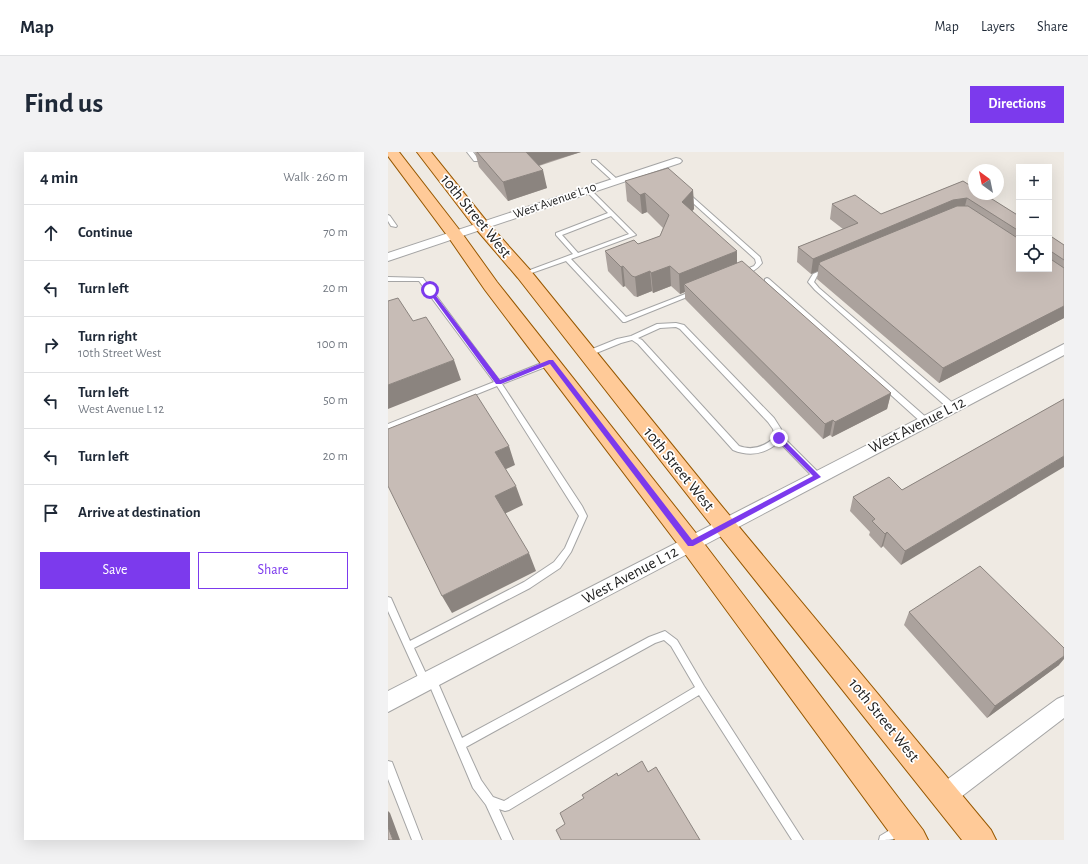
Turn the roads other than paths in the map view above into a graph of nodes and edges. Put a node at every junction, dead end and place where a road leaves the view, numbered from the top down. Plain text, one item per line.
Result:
1 (392, 152) edge
2 (426, 152) edge
3 (470, 152) edge
4 (476, 160) edge
5 (594, 161) dead end
6 (676, 161) dead end
7 (616, 181) junction
8 (678, 188) edge
9 (588, 190) junction
10 (612, 214) junction
11 (388, 217) edge
12 (394, 226) dead end
13 (482, 226) junction
14 (455, 235) junction
15 (577, 255) junction
16 (388, 257) edge
17 (567, 259) junction
18 (837, 266) edge
19 (524, 274) junction
20 (733, 277) edge
21 (388, 279) edge
22 (767, 280) dead end
23 (704, 288) edge
24 (633, 338) junction
25 (1064, 348) edge
26 (587, 354) junction
27 (551, 362) junction
28 (498, 383) junction
29 (952, 407) junction
30 (925, 421) junction
31 (388, 427) edge
32 (779, 438) junction
33 (818, 477) junction
34 (725, 526) junction
35 (691, 544) junction
36 (388, 600) edge
37 (409, 646) junction
38 (428, 681) junction
39 (701, 689) junction
40 (388, 702) edge
41 (1064, 706) edge
42 (460, 745) junction
43 (388, 766) edge
44 (945, 795) junction
45 (490, 801) junction
46 (900, 836) edge
47 (417, 840) edge
48 (508, 840) edge
49 (798, 840) edge
50 (981, 840) edge

1 - 14 main road, 10th Street West
2 - 13 main road, 10th Street West
3 - 4 lane
5 - 7 lane
6 - 7 street, West Avenue L 10
7 - 9 street, West Avenue L 10
8 - 20 lane
9 - 10 lane
9 - 13 street, West Avenue L 10
10 - 15 lane
10 - 15 lane
11 - 12 lane
13 - 14 street, West Avenue L 10
13 - 19 main road, 10th Street West
14 - 16 street, West Avenue L 10
14 - 27 main road, 10th Street West
15 - 17 lane
17 - 19 lane
17 - 23 lane
18 - 29 lane
19 - 26 main road, 10th Street West
21 - 28 lane
22 - 30 lane
24 - 26 lane
24 - 32 lane
24 - 32 lane
25 - 29 street, West Avenue L 12
26 - 34 main road, 10th Street West
27 - 28 lane
27 - 35 main road, 10th Street West
28 - 31 lane
28 - 37 lane
29 - 30 street, West Avenue L 12
30 - 33 street, West Avenue L 12
32 - 33 lane
33 - 34 street, West Avenue L 12
34 - 35 street, West Avenue L 12
34 - 44 main road, 10th Street West
35 - 38 street, West Avenue L 12
35 - 46 main road, 10th Street West
36 - 37 lane
37 - 38 lane
38 - 40 street, West Avenue L 12
38 - 42 lane
39 - 42 lane
39 - 45 lane
39 - 49 lane
41 - 44 street
42 - 45 lane
43 - 47 lane
44 - 50 main road, 10th Street West
45 - 48 lane

